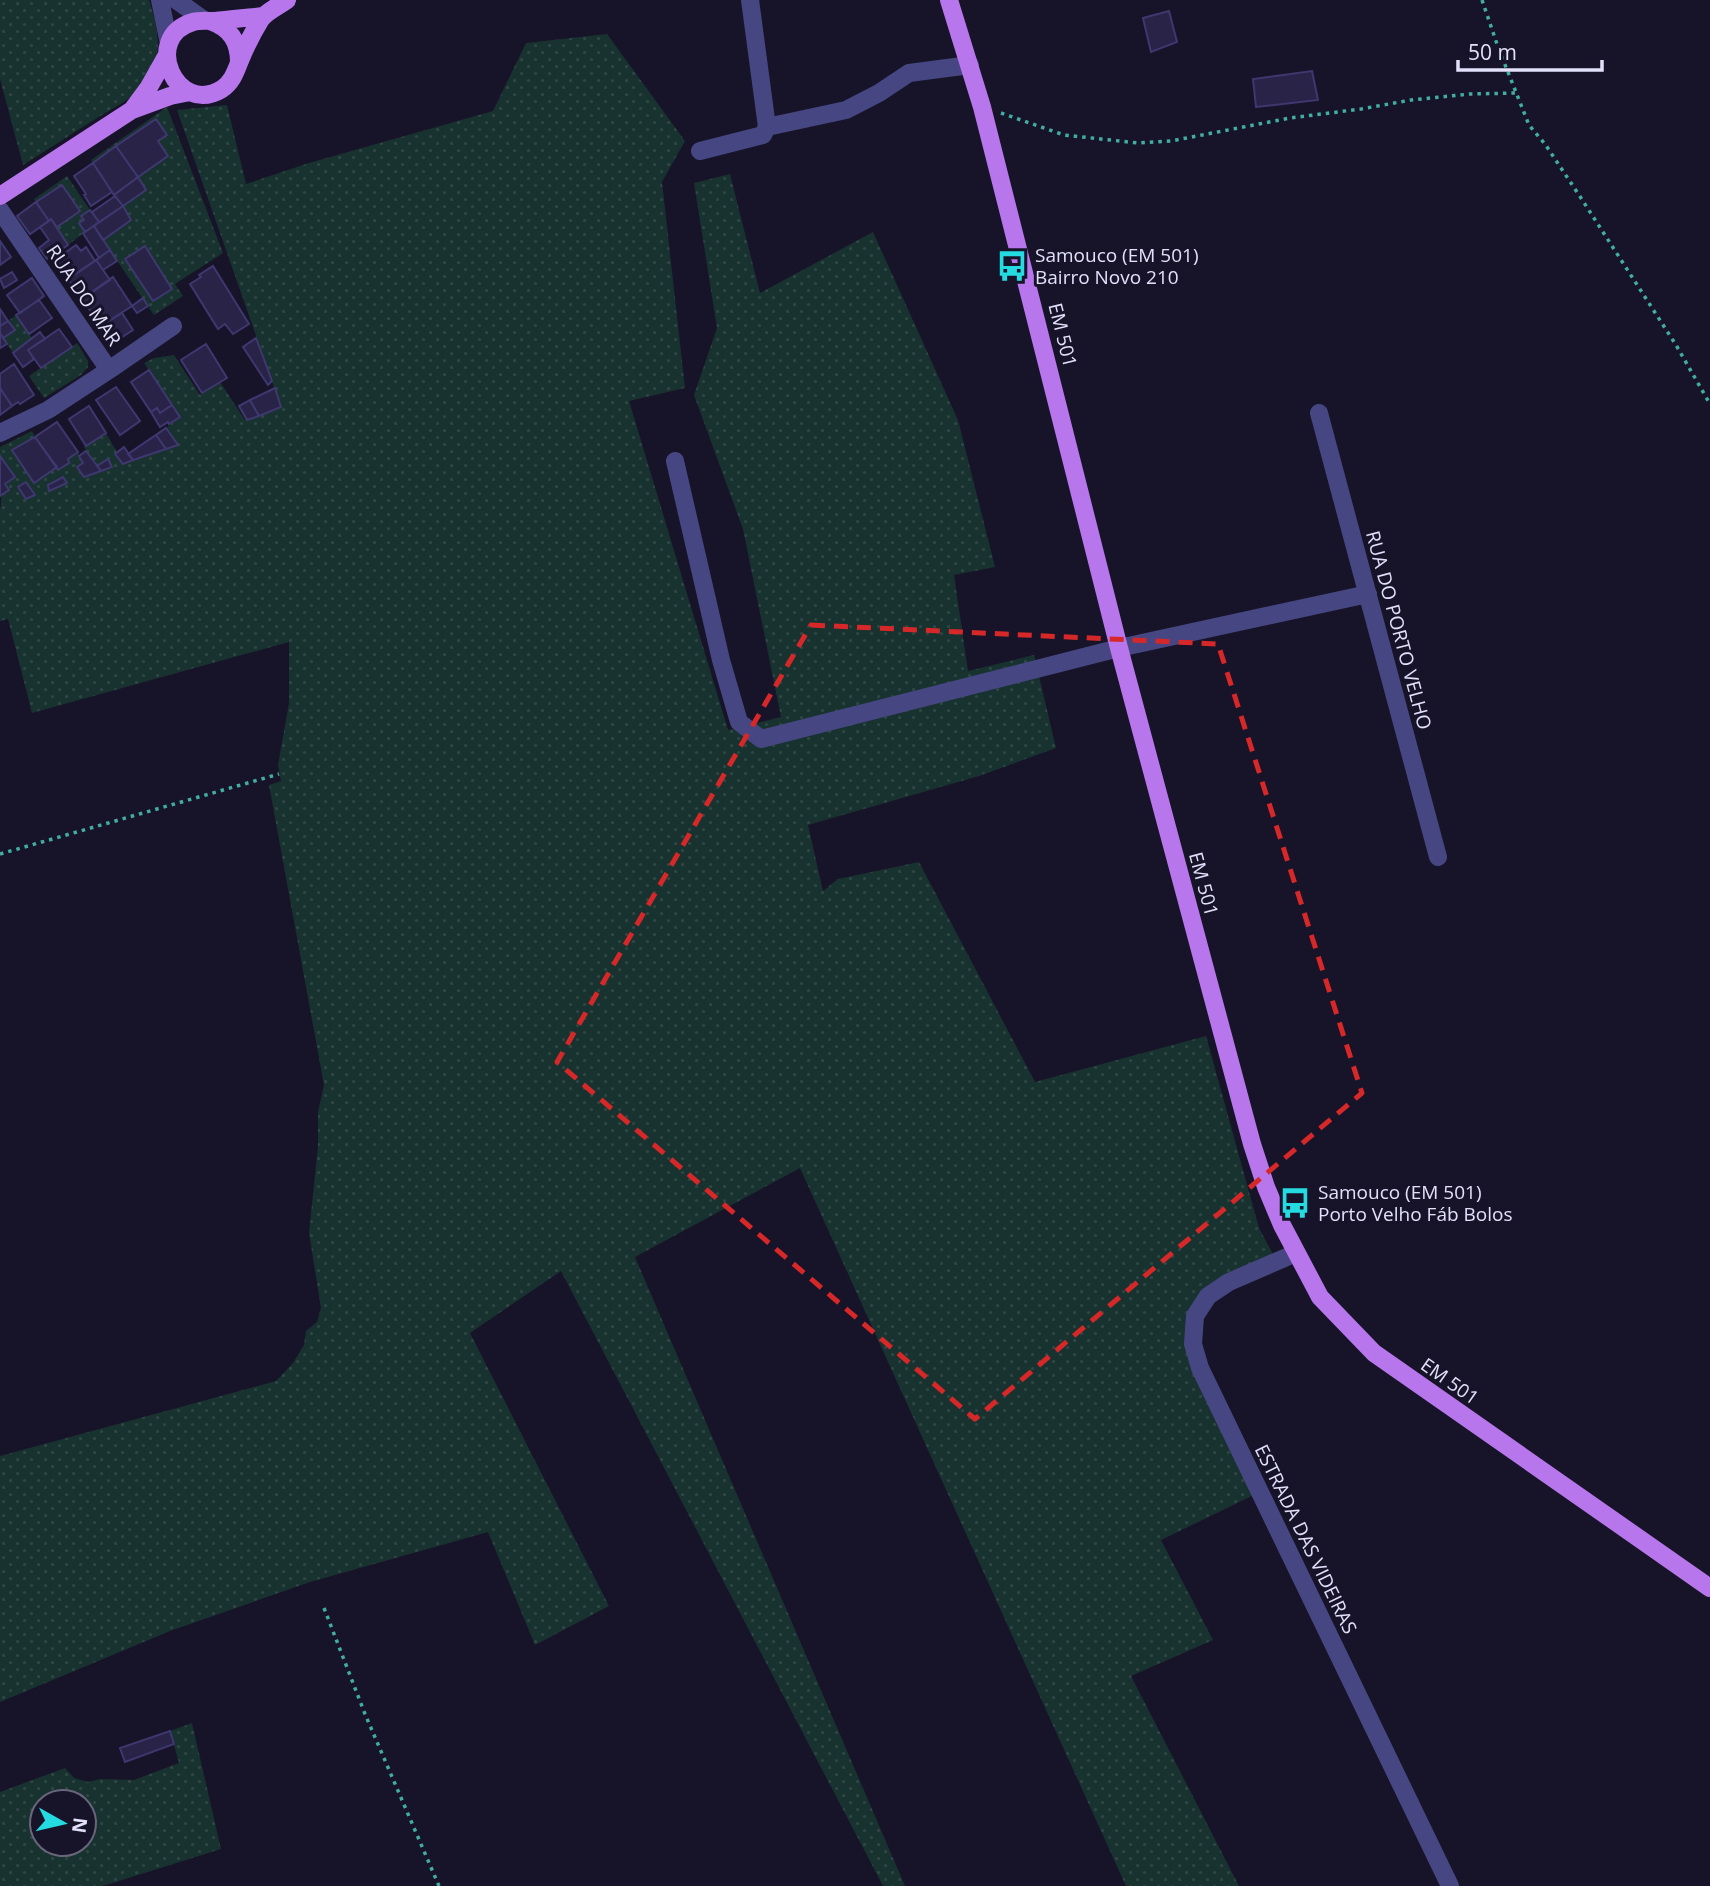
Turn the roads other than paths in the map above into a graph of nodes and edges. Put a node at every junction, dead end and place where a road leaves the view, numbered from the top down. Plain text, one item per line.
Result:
1 (160, 0) edge
2 (176, 0) edge
3 (287, 0) edge
4 (750, 0) edge
5 (950, 0) edge
6 (263, 16) junction
7 (207, 21) junction
8 (168, 50) junction
9 (239, 62) junction
10 (970, 65) junction
11 (190, 92) junction
12 (132, 110) junction
13 (767, 127) junction
14 (700, 151) dead end
15 (0, 197) edge
16 (0, 210) edge
17 (173, 326) dead end
18 (109, 370) junction
19 (1319, 413) dead end
20 (0, 433) edge
21 (675, 461) dead end
22 (1368, 594) junction
23 (1119, 648) junction
24 (1438, 857) dead end
25 (1296, 1253) junction
26 (1710, 1588) edge
27 (1450, 1886) edge

1 - 8 street
2 - 7 street
3 - 6 main road
4 - 13 street
5 - 10 main road, EM 501 / EM 501
6 - 7 main road
6 - 9 main road
7 - 8 main road
7 - 9 main road
8 - 11 main road
8 - 12 main road
9 - 11 main road
10 - 13 street
10 - 23 main road, EM 501 / EM 501
11 - 12 main road
12 - 15 main road
13 - 14 street
16 - 18 street, RUA DO MAR
17 - 18 street
18 - 20 street, RUA DO MAR
19 - 22 street, RUA DO PORTO VELHO
21 - 23 street
22 - 23 street
22 - 24 street, RUA DO PORTO VELHO
23 - 25 main road, EM 501 / EM 501
25 - 26 main road, EM 501 / EM 501
25 - 27 street, ESTRADA DAS VIDEIRAS

